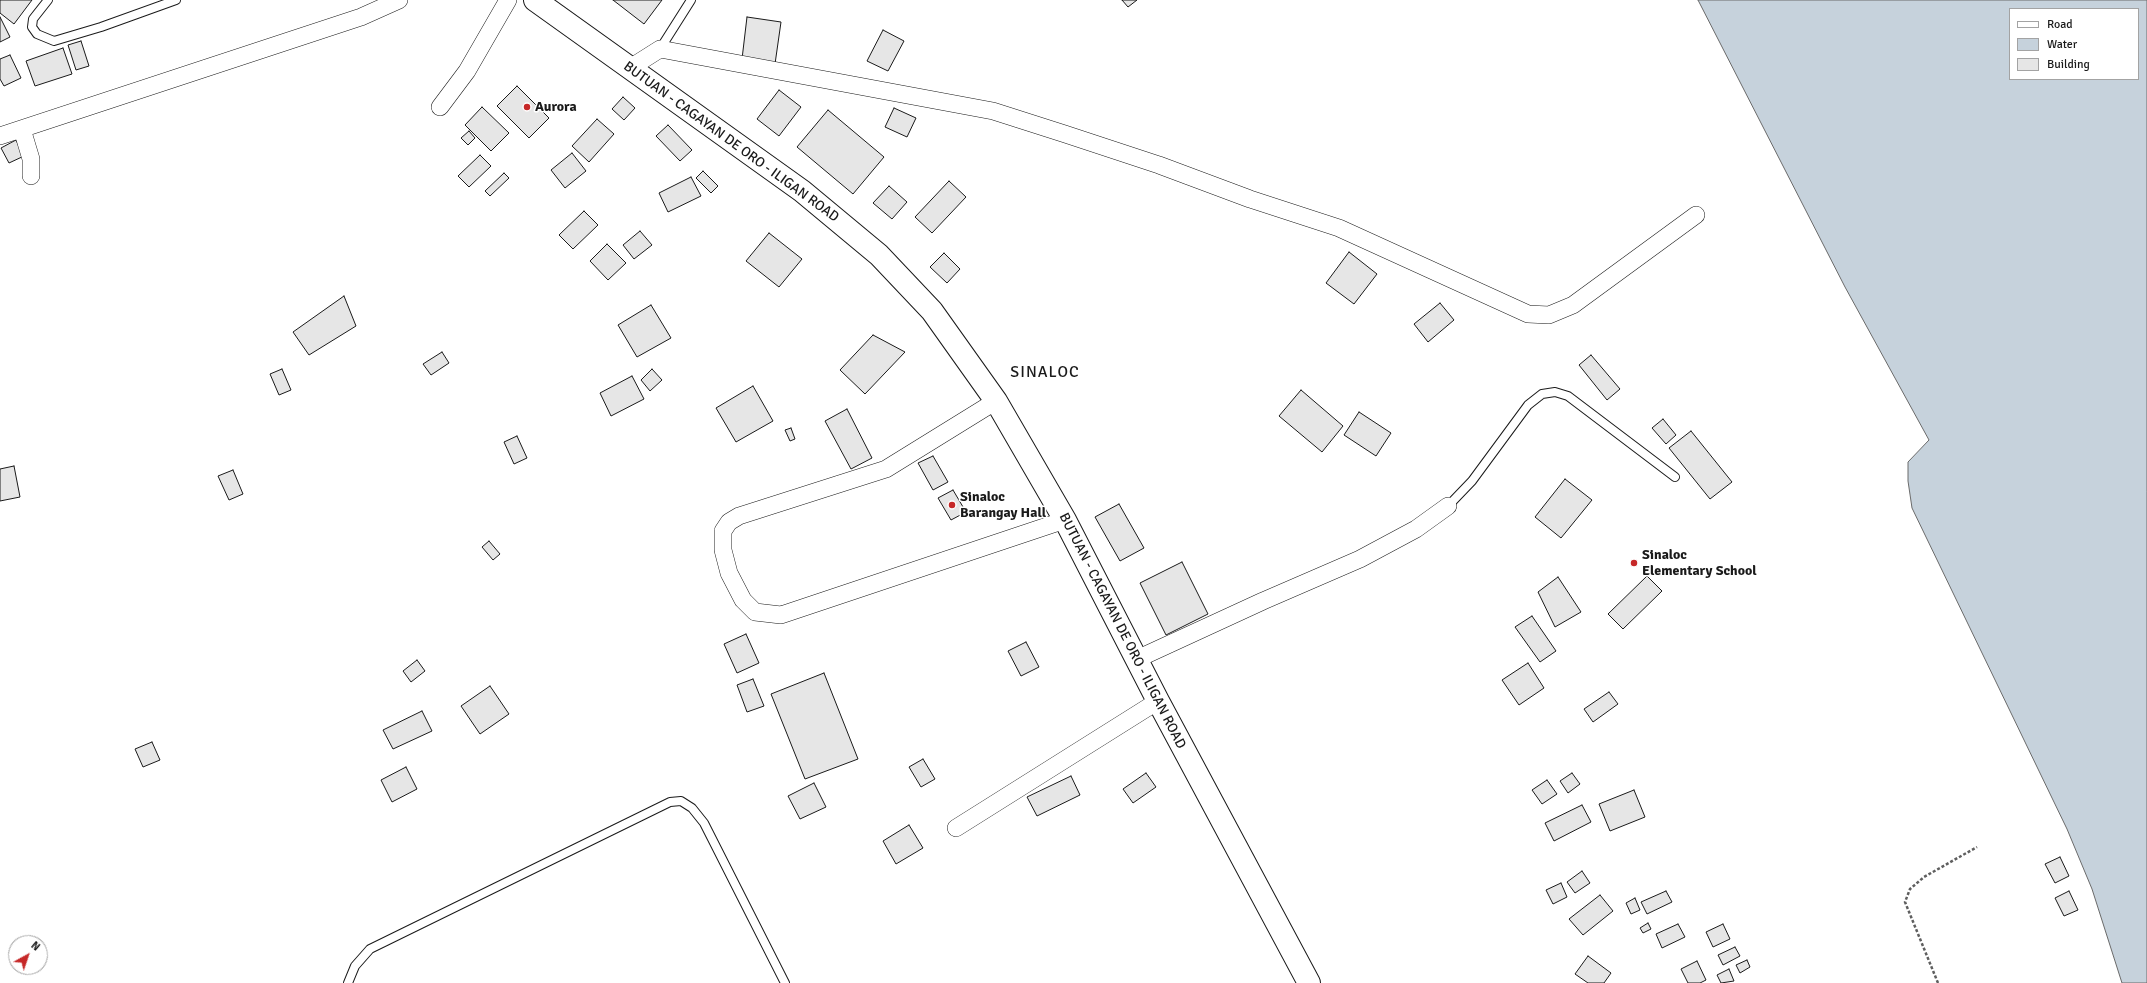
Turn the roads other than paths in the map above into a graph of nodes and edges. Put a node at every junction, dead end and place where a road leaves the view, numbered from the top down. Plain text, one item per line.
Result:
1 (48, 0) edge
2 (176, 0) edge
3 (399, 0) edge
4 (508, 0) edge
5 (535, 0) edge
6 (692, 0) edge
7 (660, 49) junction
8 (630, 68) junction
9 (440, 107) dead end
10 (22, 129) junction
11 (0, 136) edge
12 (31, 176) dead end
13 (1696, 215) dead end
14 (996, 401) junction
15 (1675, 477) dead end
16 (1448, 506) joint
17 (1065, 520) junction
18 (1137, 659) junction
19 (1158, 700) junction
20 (956, 828) dead end
21 (348, 983) edge
22 (784, 983) edge
23 (1309, 983) edge

1 - 2 lane
3 - 10 street
4 - 9 street
5 - 8 highway, BUTUAN - CAGAYAN DE ORO - ILIGAN ROAD
6 - 7 lane
7 - 8 street
7 - 13 street
8 - 14 highway, BUTUAN - CAGAYAN DE ORO - ILIGAN ROAD
10 - 11 street
10 - 12 street
14 - 17 highway, BUTUAN - CAGAYAN DE ORO - ILIGAN ROAD
14 - 17 street
15 - 16 lane
16 - 18 street
17 - 18 highway, BUTUAN - CAGAYAN DE ORO - ILIGAN ROAD
18 - 19 highway, BUTUAN - CAGAYAN DE ORO - ILIGAN ROAD
19 - 20 street
19 - 23 highway, BUTUAN - CAGAYAN DE ORO - ILIGAN ROAD
21 - 22 lane

